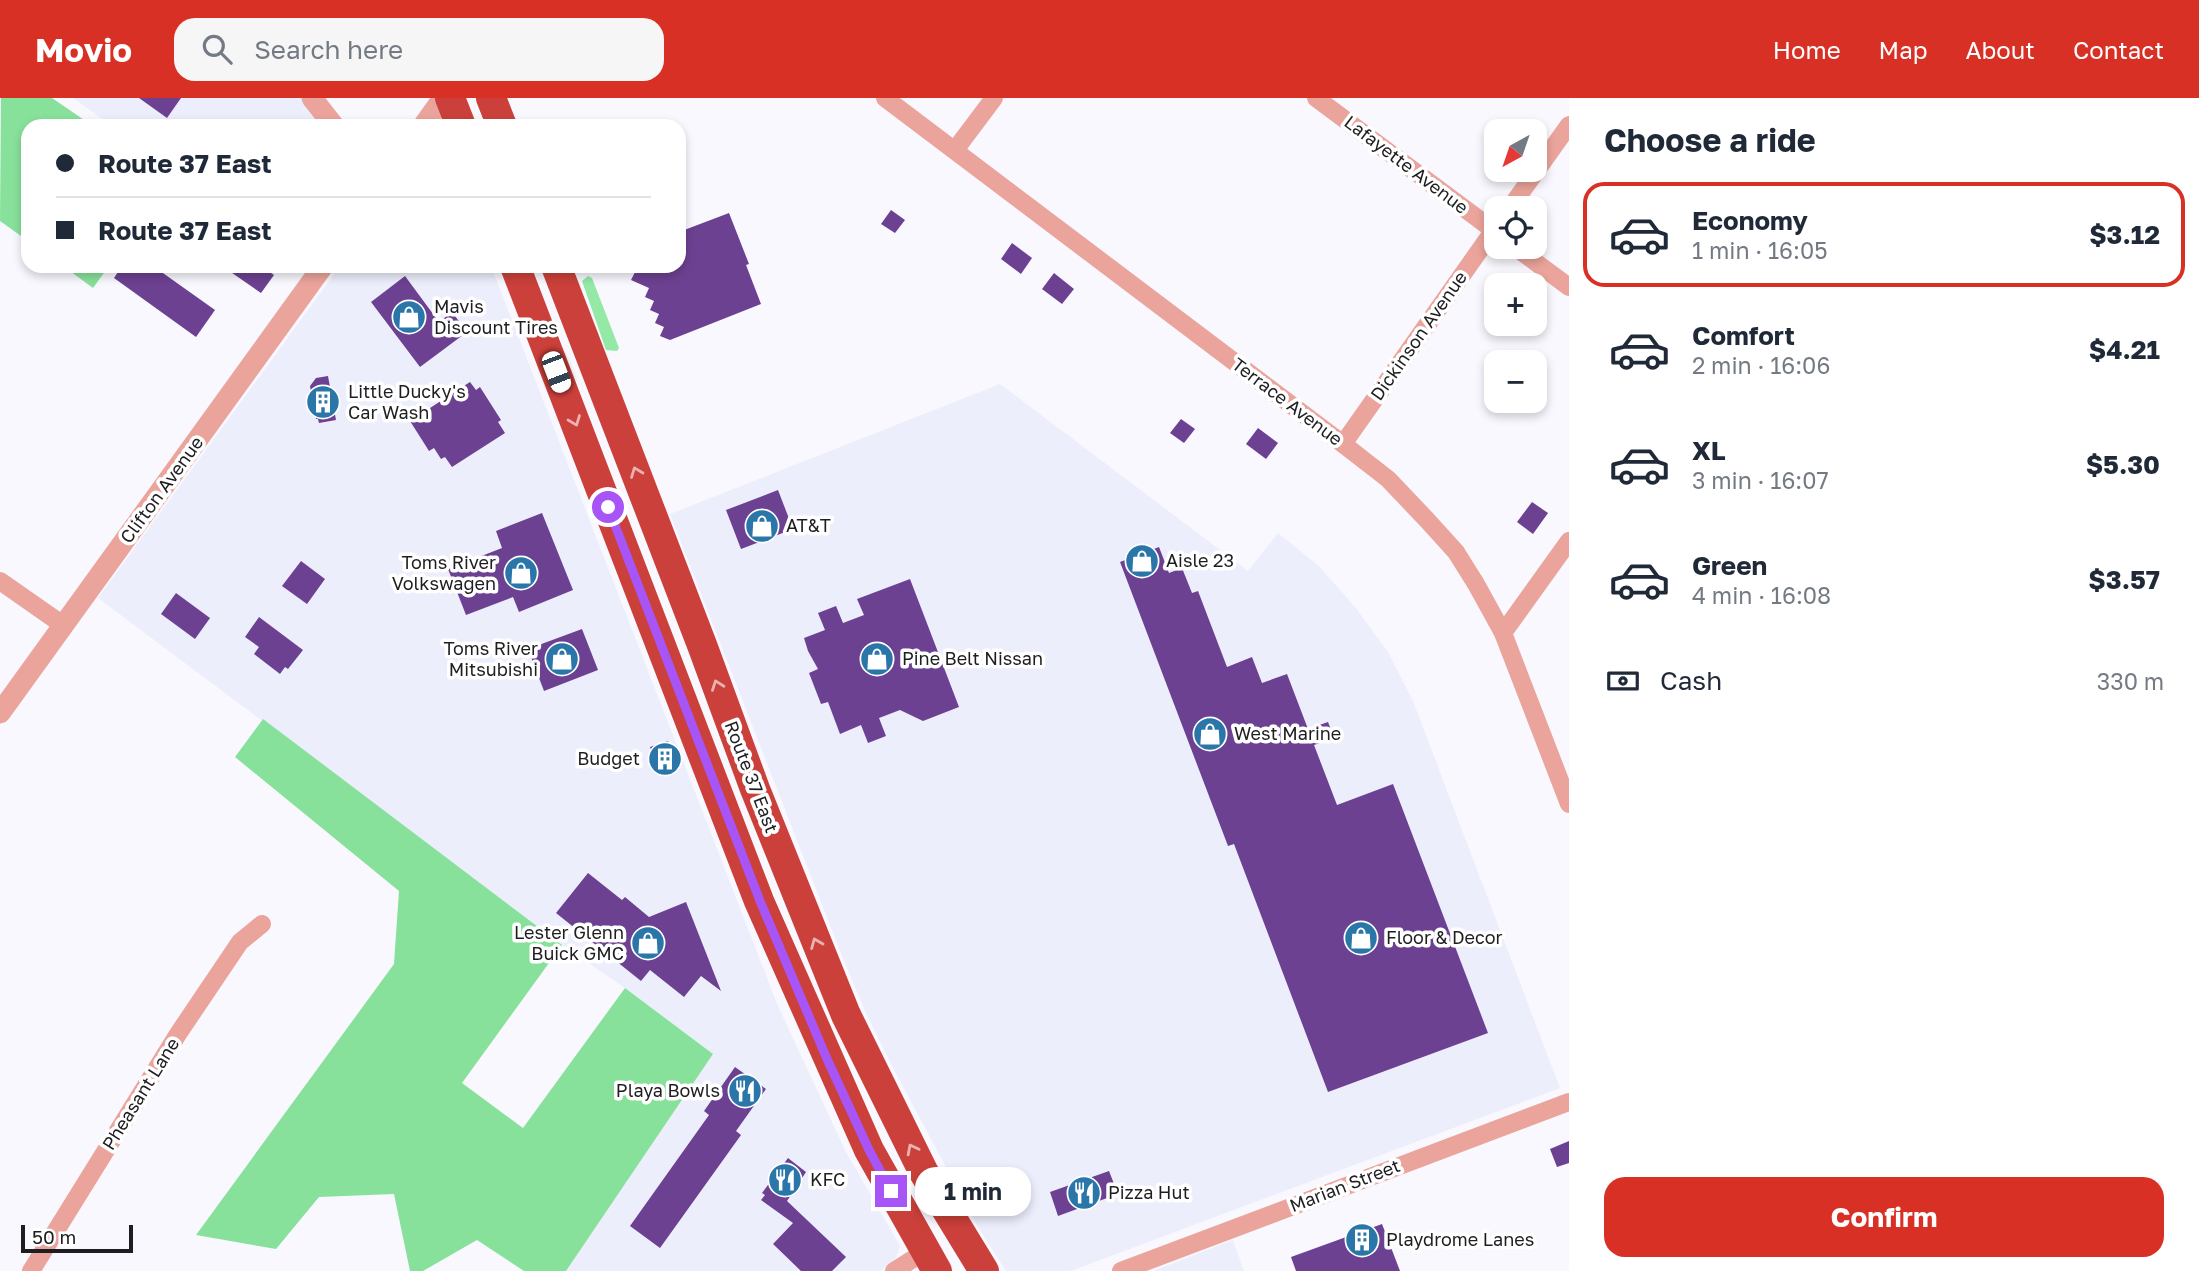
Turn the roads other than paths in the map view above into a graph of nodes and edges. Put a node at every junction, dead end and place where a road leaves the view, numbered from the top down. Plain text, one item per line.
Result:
1 (312, 98) edge
2 (443, 98) edge
3 (450, 98) edge
4 (491, 98) edge
5 (885, 98) edge
6 (994, 98) edge
7 (1316, 98) edge
8 (328, 119) edge
9 (428, 119) edge
10 (458, 119) edge
11 (499, 119) edge
12 (1569, 125) edge
13 (955, 150) junction
14 (1519, 196) edge
15 (1484, 222) edge
16 (1484, 245) edge
17 (1531, 259) edge
18 (318, 273) edge
19 (518, 273) edge
20 (559, 273) edge
21 (1569, 287) edge
22 (1343, 444) junction
23 (1569, 541) edge
24 (0, 581) edge
25 (63, 625) junction
26 (1503, 633) junction
27 (0, 713) edge
28 (1569, 804) edge
29 (262, 924) dead end
30 (1569, 1102) edge
31 (930, 1261) edge
32 (30, 1271) edge
33 (894, 1271) edge
34 (984, 1271) edge
35 (1121, 1271) edge

1 - 8 street
2 - 9 street
3 - 10 highway
4 - 11 highway
5 - 13 street, Terrace Avenue
6 - 13 street
7 - 15 street, Lafayette Avenue
12 - 14 street
13 - 22 street, Terrace Avenue
16 - 22 street, Dickinson Avenue
17 - 21 street
18 - 25 street, Clifton Avenue
19 -> 31 highway, Route 37 East
34 -> 20 highway, Route 37 East
22 - 26 street, Terrace Avenue
23 - 26 street
24 - 25 street
25 - 27 street, Clifton Avenue
26 - 28 street, Terrace Avenue
29 - 32 street, Pheasant Lane
30 - 35 street, Marian Street
31 - 33 street

